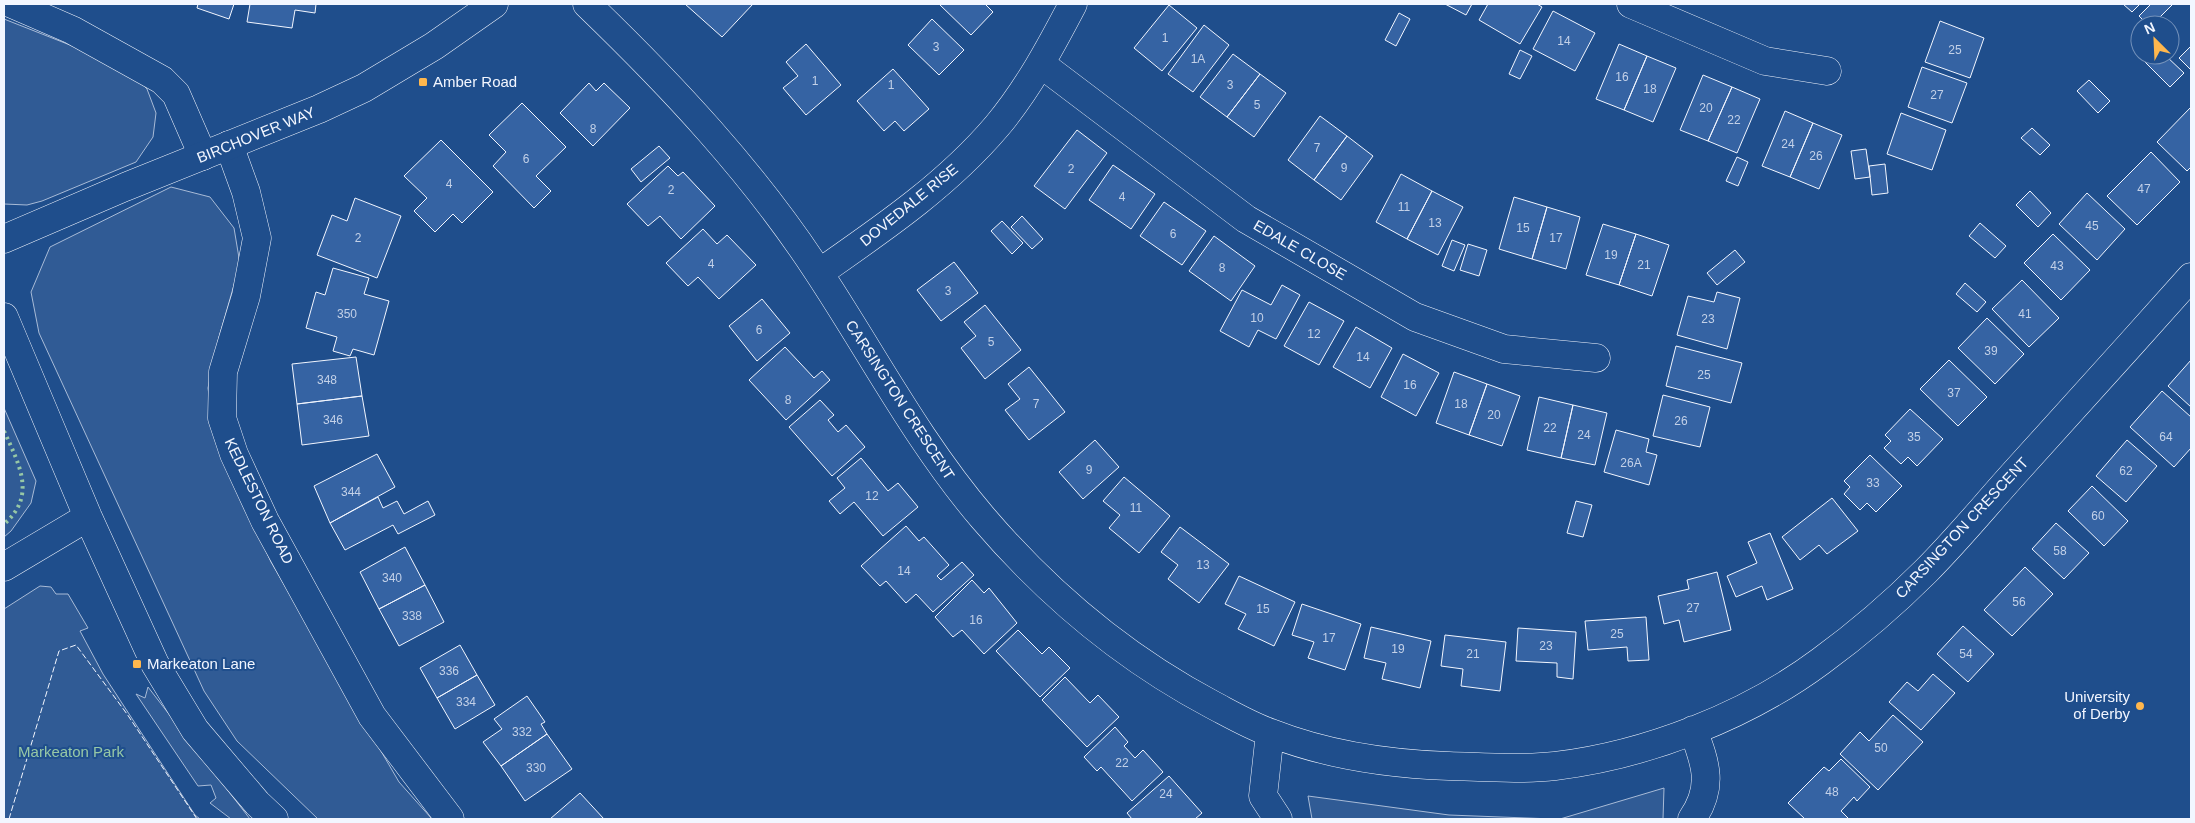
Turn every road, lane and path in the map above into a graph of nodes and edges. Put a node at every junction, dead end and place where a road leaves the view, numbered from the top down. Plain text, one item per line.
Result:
1 (12, 4) edge
2 (494, 4) edge
3 (587, 4) edge
4 (1073, 4) edge
5 (1631, 4) edge
6 (1041, 64) junction
7 (1827, 71) dead end
8 (229, 146) junction
9 (203, 156) junction
10 (4, 239) edge
11 (819, 273) junction
12 (2191, 277) edge
13 (4, 317) edge
14 (1596, 358) dead end
15 (88, 517) junction
16 (4, 567) edge
17 (1693, 730) junction
18 (1270, 733) junction
19 (274, 819) edge
20 (450, 819) edge
21 (1278, 819) edge
22 (1692, 819) edge

1 - 9 street
2 - 8 street, BIRCHOVER WAY
3 - 11 street, CARSINGTON CRESCENT
4 - 6 street, DOVEDALE RISE
5 - 7 street
6 - 11 street, DOVEDALE RISE
6 - 14 street, EDALE CLOSE
8 - 9 street, BIRCHOVER WAY
8 - 20 street, KEDLESTON ROAD
9 - 10 street, BIRCHOVER WAY
11 - 18 street, CARSINGTON CRESCENT
12 - 17 street, CARSINGTON CRESCENT
13 - 15 street
15 - 16 street
15 - 19 street
17 - 18 street, CARSINGTON CRESCENT
17 - 22 street
18 - 21 street

